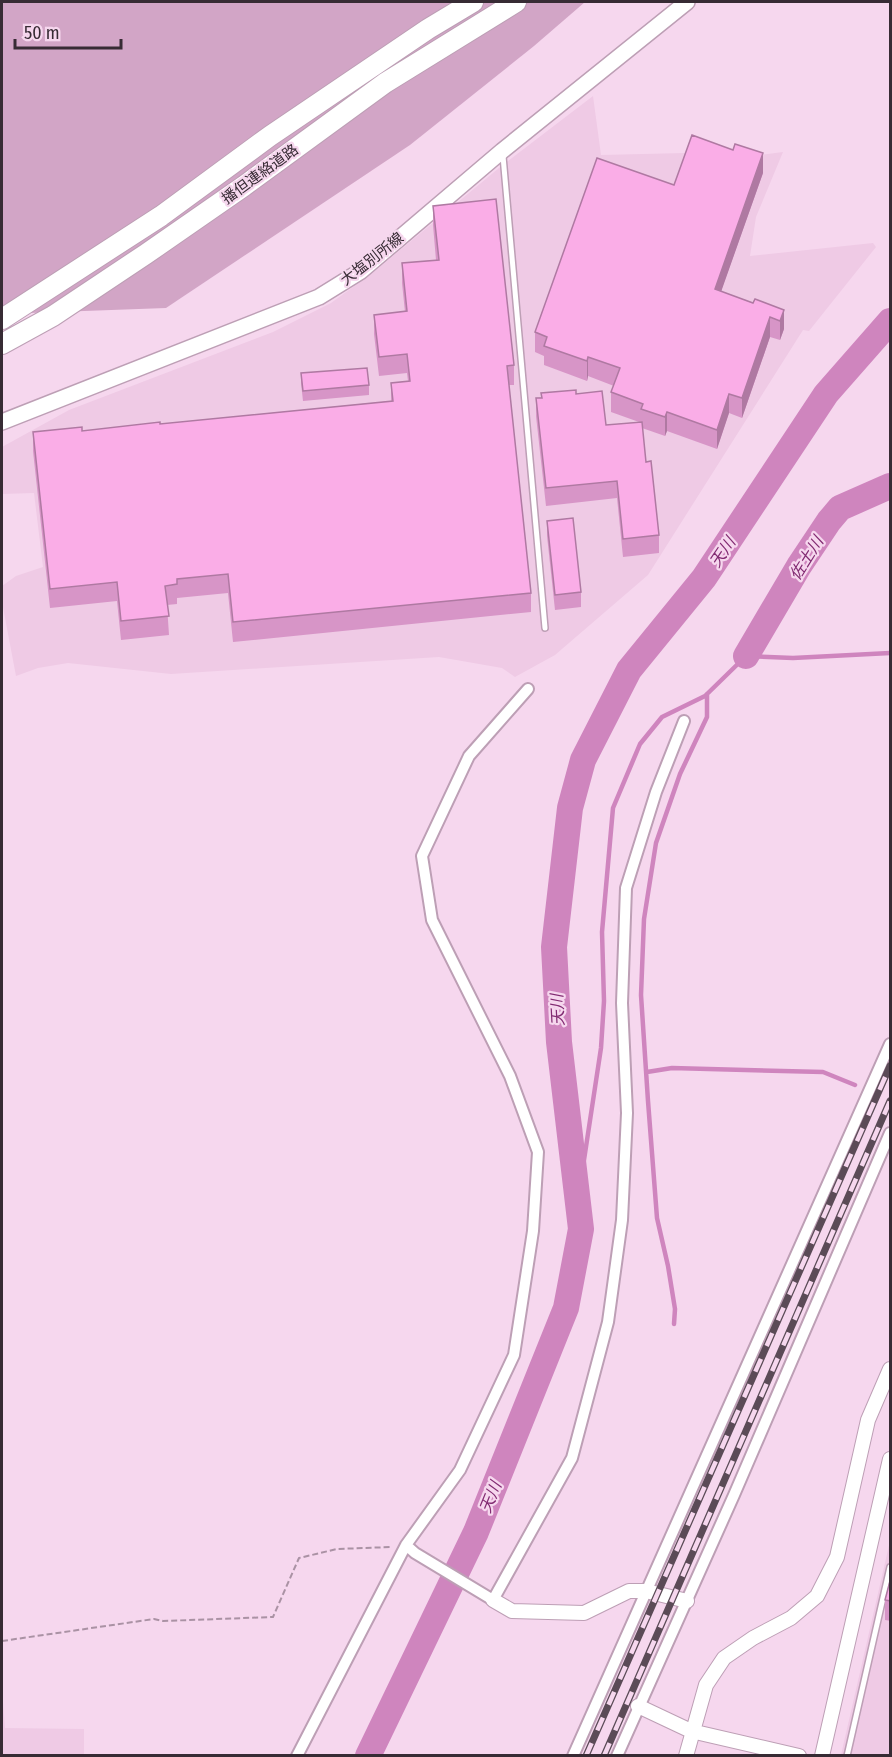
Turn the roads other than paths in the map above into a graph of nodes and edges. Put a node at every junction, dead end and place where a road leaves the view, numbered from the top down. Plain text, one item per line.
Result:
1 (473, 2) edge
2 (516, 2) edge
3 (687, 2) edge
4 (502, 151) junction
5 (2, 318) edge
6 (2, 344) edge
7 (2, 422) edge
8 (545, 628) dead end
9 (528, 689) dead end
10 (684, 721) dead end
11 (891, 1044) edge
12 (891, 1133) edge
13 (891, 1369) edge
14 (891, 1459) edge
15 (405, 1545) junction
16 (891, 1567) edge
17 (646, 1592) junction
18 (487, 1596) junction
19 (687, 1601) junction
20 (638, 1707) junction
21 (692, 1731) junction
22 (297, 1755) edge
23 (573, 1755) edge
24 (617, 1755) edge
25 (686, 1755) edge
26 (799, 1755) edge
27 (822, 1755) edge
28 (847, 1755) edge

1 - 5 highway, 播但連絡道路
2 - 6 highway, 播但連絡道路
3 - 4 main road, 大塩別所線
4 - 7 main road, 大塩別所線
4 - 8 lane
9 - 15 street
10 - 18 street
11 - 17 street
12 - 19 street
13 - 21 street
14 - 27 street
15 - 18 street
15 - 22 street
16 - 28 lane
17 - 18 street
17 - 19 street
17 - 23 street
19 - 20 street
20 - 21 street
20 - 24 street
21 - 25 street
21 - 26 street

